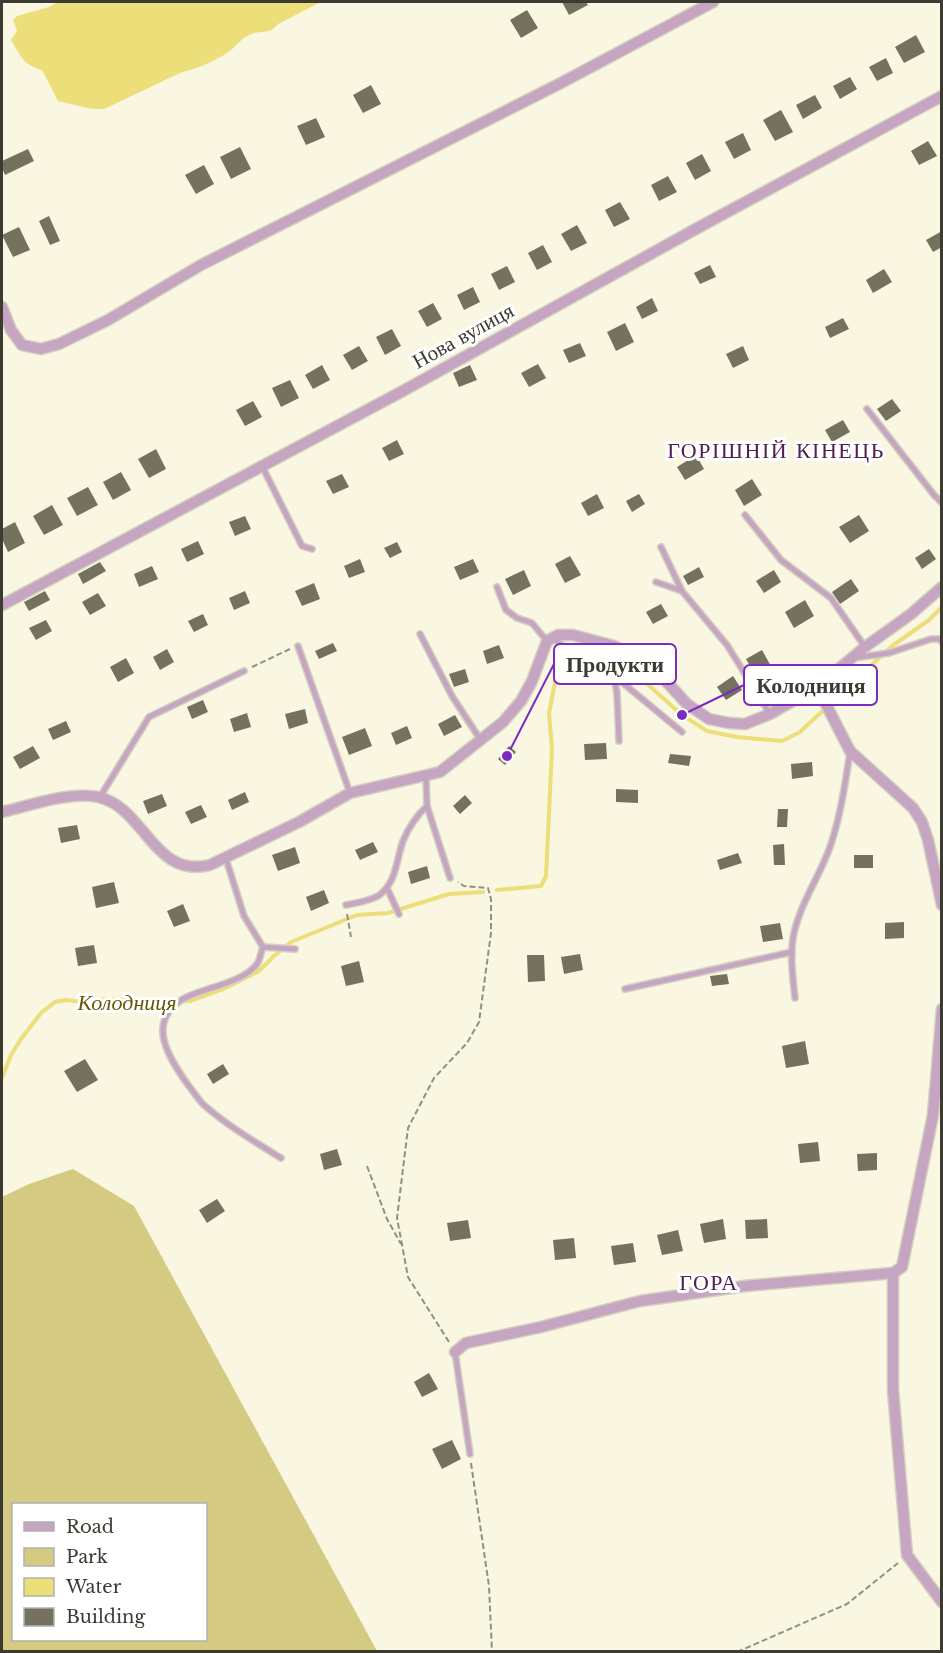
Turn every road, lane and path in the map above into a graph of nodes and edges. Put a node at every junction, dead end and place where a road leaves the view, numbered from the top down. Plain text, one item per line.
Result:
1 (713, 2) edge
2 (942, 96) edge
3 (2, 307) edge
4 (867, 409) dead end
5 (262, 466) junction
6 (942, 503) edge
7 (745, 515) dead end
8 (661, 547) dead end
9 (312, 549) dead end
10 (656, 582) dead end
11 (497, 587) dead end
12 (942, 587) edge
13 (682, 591) junction
14 (2, 605) edge
15 (420, 634) dead end
16 (553, 640) junction
17 (942, 642) edge
18 (298, 646) joint
19 (866, 652) junction
20 (244, 671) joint
21 (614, 677) junction
22 (819, 691) junction
23 (770, 714) junction
24 (682, 732) dead end
25 (481, 741) junction
26 (619, 741) dead end
27 (850, 751) junction
28 (426, 777) junction
29 (350, 793) junction
30 (100, 797) junction
31 (427, 806) junction
32 (2, 812) edge
33 (226, 859) junction
34 (450, 878) joint
35 (387, 888) junction
36 (346, 905) joint
37 (942, 905) edge
38 (399, 914) dead end
39 (351, 937) dead end
40 (263, 947) junction
41 (295, 950) dead end
42 (792, 952) junction
43 (625, 989) dead end
44 (795, 998) dead end
45 (942, 1009) edge
46 (281, 1158) dead end
47 (368, 1167) dead end
48 (402, 1247) junction
49 (893, 1273) junction
50 (455, 1352) junction
51 (470, 1454) joint
52 (907, 1556) junction
53 (942, 1602) edge
54 (492, 1652) edge
55 (737, 1652) edge

1 - 3 street
2 - 5 street, Нова вулиця
4 - 6 lane
5 - 9 lane
5 - 14 street, Нова вулиця
7 - 19 lane
8 - 13 lane
10 - 13 lane
11 - 16 lane
12 - 19 street
13 - 23 lane
15 - 25 lane
16 - 21 lane
16 - 23 street
16 - 25 street
17 - 19 lane
18 - 20 path
18 - 29 lane
19 - 22 street
20 - 30 lane
21 - 24 lane
21 - 26 lane
22 - 23 street
22 - 27 street
25 - 28 street
27 - 37 street
27 - 42 lane
28 - 29 street
28 - 31 lane
29 - 33 street
30 - 32 street
30 - 33 street
31 - 34 lane
31 - 35 lane
33 - 40 lane
34 - 48 path
35 - 36 lane
35 - 38 lane
36 - 39 path
40 - 41 lane
40 - 46 lane
42 - 43 lane
42 - 44 lane
45 - 49 street
47 - 48 path
48 - 50 path
49 - 50 street
49 - 52 street
50 - 51 lane
51 - 54 path
52 - 53 street
52 - 55 path

